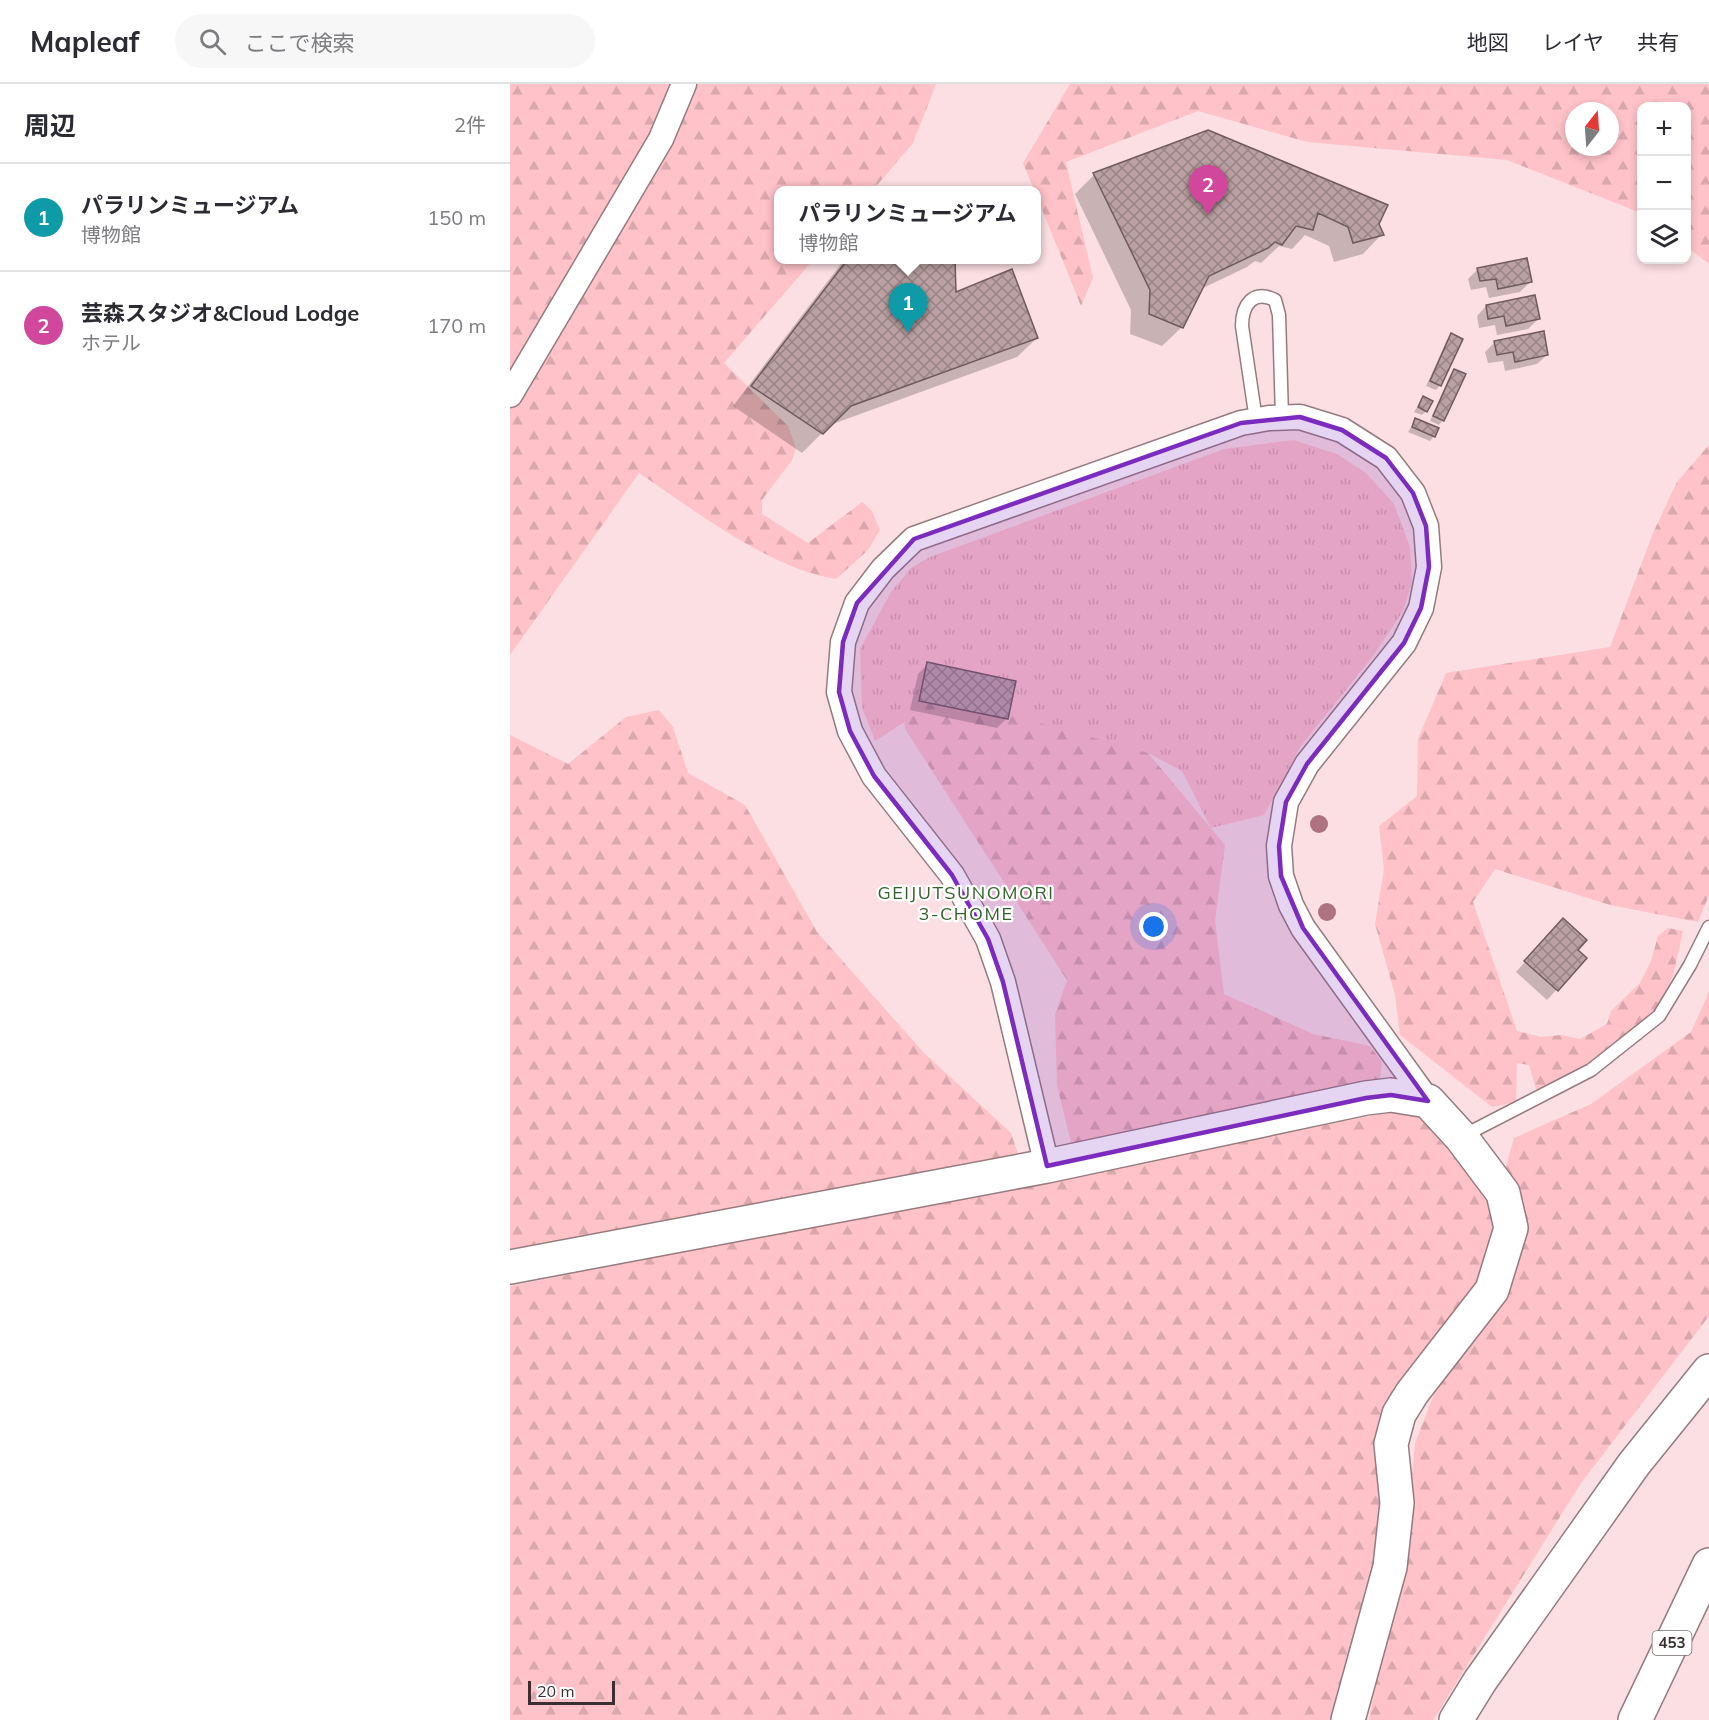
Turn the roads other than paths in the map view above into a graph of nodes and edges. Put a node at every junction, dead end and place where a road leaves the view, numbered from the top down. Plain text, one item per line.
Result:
1 (684, 84) edge
2 (510, 395) edge
3 (1282, 417) junction
4 (1257, 420) junction
5 (1709, 927) edge
6 (1428, 1101) junction
7 (1461, 1137) junction
8 (1047, 1166) junction
9 (510, 1267) edge
10 (1709, 1371) edge
11 (1709, 1565) edge
12 (1348, 1720) edge
13 (1456, 1720) edge
14 (1635, 1720) edge

1 - 2 street
3 - 4 street
3 - 4 lane
3 - 6 street
4 - 8 street
5 - 7 lane
6 - 7 main road
6 - 8 main road
7 - 12 main road
8 - 9 main road
10 - 13 main road
11 - 14 main road, 453

